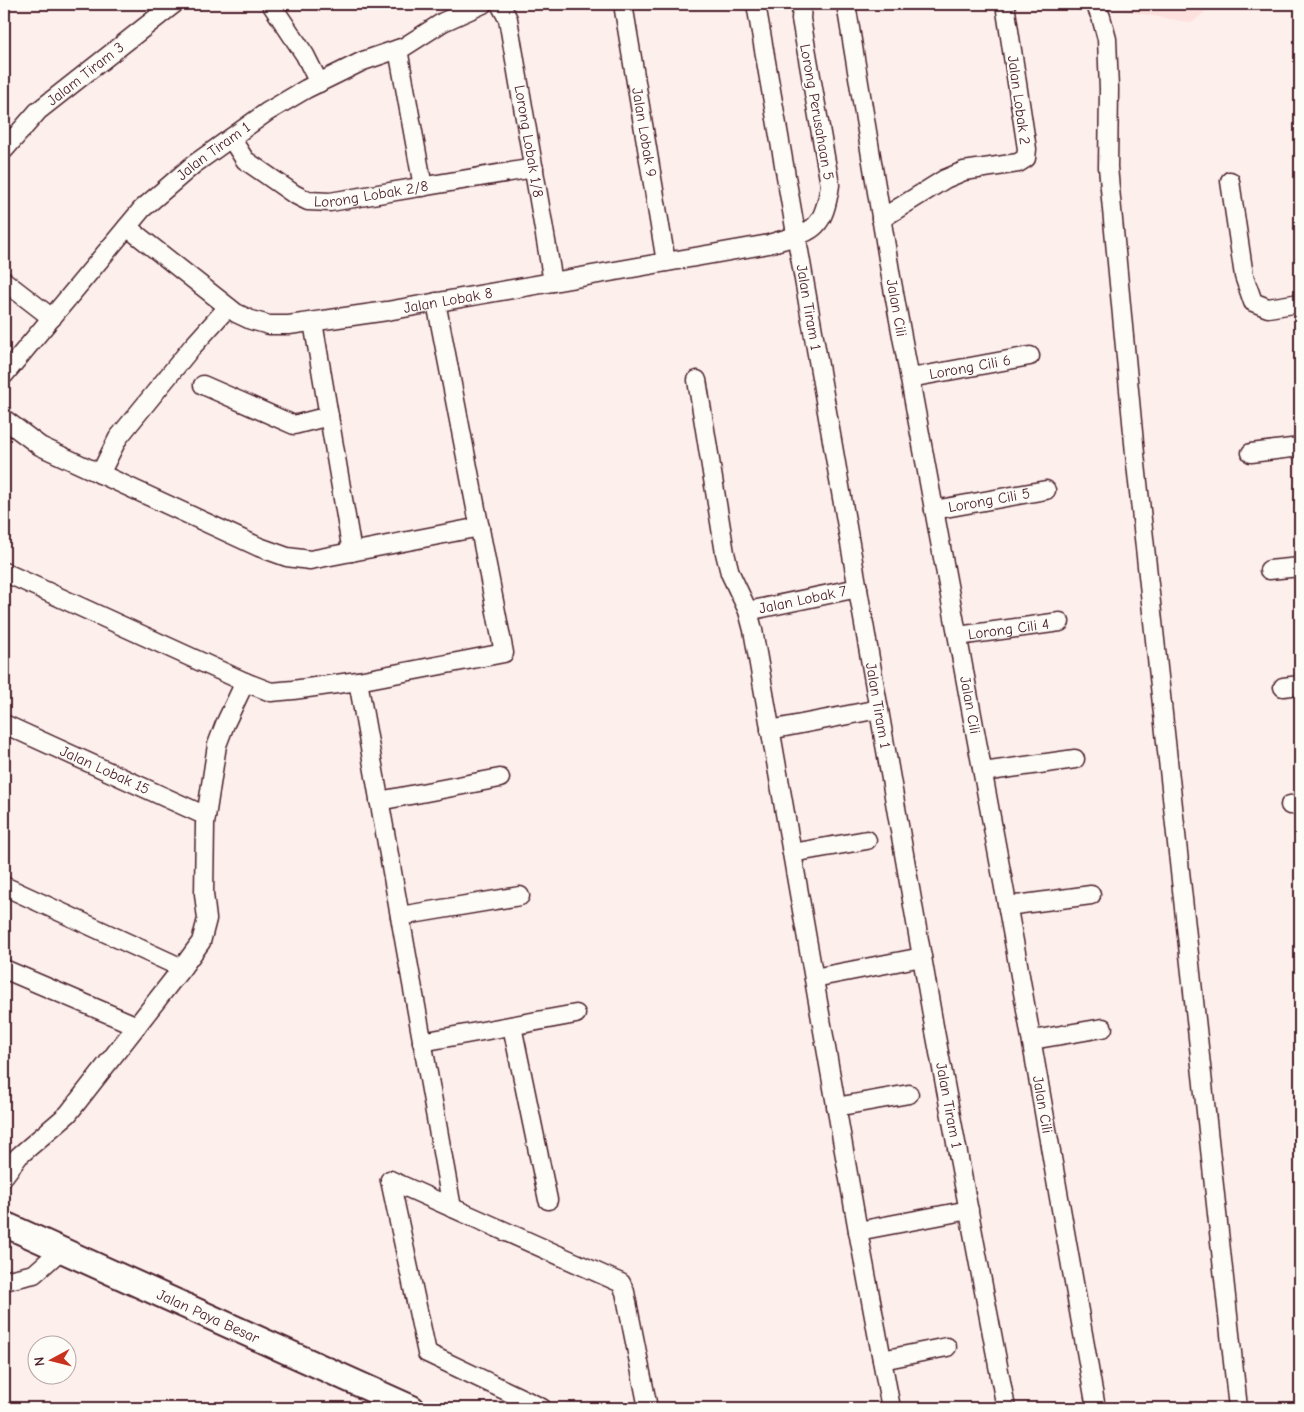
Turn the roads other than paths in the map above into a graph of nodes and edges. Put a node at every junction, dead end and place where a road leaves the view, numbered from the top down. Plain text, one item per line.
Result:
1 (174, 4) edge
2 (271, 4) edge
3 (483, 4) edge
4 (500, 4) edge
5 (623, 4) edge
6 (756, 4) edge
7 (802, 4) edge
8 (846, 4) edge
9 (1005, 4) edge
10 (1095, 4) edge
11 (398, 49) junction
12 (318, 83) junction
13 (231, 138) junction
14 (4, 150) edge
15 (534, 168) junction
16 (1230, 181) dead end
17 (423, 187) junction
18 (881, 219) junction
19 (127, 227) junction
20 (796, 236) junction
21 (666, 262) junction
22 (4, 281) edge
23 (553, 282) junction
24 (436, 302) junction
25 (1300, 303) edge
26 (228, 307) junction
27 (52, 318) junction
28 (313, 322) junction
29 (1030, 356) dead end
30 (4, 375) edge
31 (910, 378) junction
32 (698, 380) dead end
33 (203, 385) dead end
34 (329, 416) junction
35 (4, 419) edge
36 (1300, 447) edge
37 (1251, 454) dead end
38 (100, 474) junction
39 (1046, 490) dead end
40 (934, 510) junction
41 (480, 527) junction
42 (352, 552) junction
43 (1300, 567) edge
44 (1269, 570) dead end
45 (4, 572) edge
46 (858, 588) junction
47 (748, 611) junction
48 (1060, 622) dead end
49 (958, 636) junction
50 (358, 681) junction
51 (245, 682) junction
52 (1300, 685) edge
53 (1283, 687) dead end
54 (879, 710) junction
55 (4, 724) edge
56 (770, 730) junction
57 (1075, 759) dead end
58 (983, 772) junction
59 (500, 778) dead end
60 (379, 800) junction
61 (206, 816) junction
62 (867, 840) dead end
63 (792, 853) junction
64 (4, 886) edge
65 (1091, 895) dead end
66 (520, 896) dead end
67 (1008, 906) junction
68 (400, 916) junction
69 (922, 957) junction
70 (182, 968) junction
71 (4, 969) edge
72 (814, 978) junction
73 (576, 1014) dead end
74 (138, 1026) junction
75 (512, 1026) junction
76 (1102, 1028) dead end
77 (1032, 1040) junction
78 (422, 1042) junction
79 (909, 1094) dead end
80 (836, 1107) junction
81 (12, 1153) edge
82 (4, 1176) edge
83 (548, 1200) dead end
84 (452, 1208) junction
85 (969, 1210) junction
86 (4, 1224) edge
87 (858, 1231) junction
88 (61, 1250) junction
89 (4, 1281) edge
90 (947, 1347) dead end
91 (882, 1360) junction
92 (412, 1408) edge
93 (542, 1408) edge
94 (648, 1408) edge
95 (891, 1408) edge
96 (1006, 1408) edge
97 (1096, 1408) edge
98 (1238, 1408) edge

1 - 14 street, Jalam Tiram 3
2 - 12 street
3 - 11 street, Jalan Tiram 1
4 - 15 street, Lorong Lobak 1/8
5 - 21 street, Jalan Lobak 9
6 - 20 street, Jalan Tiram 1
7 - 20 street, Lorong Perusahaan 5
8 - 18 street, Jalan Cili
9 - 18 street, Jalan Lobak 2
10 - 98 street
11 - 12 street, Jalan Tiram 1
11 - 17 street
12 - 13 street, Jalan Tiram 1
13 - 17 street, Lorong Lobak 2/8
13 - 19 street, Jalan Tiram 1
15 - 17 street, Lorong Lobak 2/8
15 - 23 street, Lorong Lobak 1/8
16 - 25 street
18 - 31 street, Jalan Cili
19 - 26 street, Jalan Lobak 8
19 - 27 street, Jalan Tiram 1
20 - 21 street, Jalan Lobak 8
20 - 46 street, Jalan Tiram 1
21 - 23 street, Jalan Lobak 8
22 - 27 street
23 - 24 street, Jalan Lobak 8
24 - 28 street, Jalan Lobak 8
24 - 41 street
26 - 28 street, Jalan Lobak 8
26 - 38 street
27 - 30 street, Jalan Tiram 1
28 - 34 street
29 - 31 street, Lorong Cili 6
31 - 40 street, Jalan Cili
32 - 47 street
33 - 34 street
34 - 42 street
35 - 38 street
36 - 37 street
38 - 42 street
39 - 40 street, Lorong Cili 5
40 - 49 street, Jalan Cili
41 - 42 street
41 - 50 street
43 - 44 street
45 - 51 street
46 - 47 street, Jalan Lobak 7
46 - 54 street, Jalan Tiram 1
47 - 56 street
48 - 49 street, Lorong Cili 4
49 - 58 street, Jalan Cili
50 - 51 street
50 - 60 street
51 - 61 street
52 - 53 street
54 - 56 street
54 - 69 street, Jalan Tiram 1
55 - 61 street, Jalan Lobak 15
56 - 63 street
57 - 58 street
58 - 67 street, Jalan Cili
59 - 60 street
60 - 68 street
61 - 70 street
62 - 63 street
63 - 72 street
64 - 70 street
65 - 67 street
66 - 68 street
67 - 77 street, Jalan Cili
68 - 78 street
69 - 72 street
69 - 85 street, Jalan Tiram 1
70 - 74 street
71 - 74 street
72 - 80 street
73 - 75 street
74 - 81 street
75 - 78 street
75 - 83 street
76 - 77 street
77 - 97 street, Jalan Cili
78 - 84 street
79 - 80 street
80 - 87 street
81 - 82 street
84 - 93 street
84 - 94 street
85 - 87 street
85 - 96 street, Jalan Tiram 1
86 - 88 street, Jalan Paya Besar
87 - 91 street
88 - 89 street
88 - 92 street, Jalan Paya Besar
90 - 91 street
91 - 95 street

